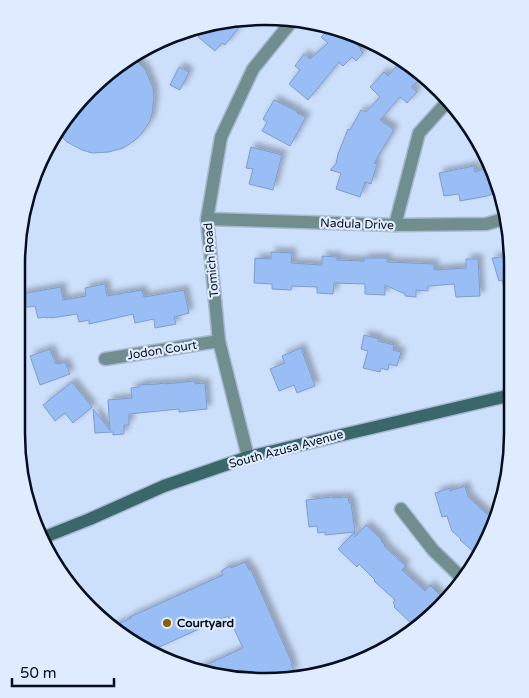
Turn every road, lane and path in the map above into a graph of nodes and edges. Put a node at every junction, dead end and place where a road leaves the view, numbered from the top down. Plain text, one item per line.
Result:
1 (288, 26) edge
2 (443, 105) edge
3 (207, 218) junction
4 (499, 220) edge
5 (395, 225) junction
6 (220, 341) junction
7 (104, 359) dead end
8 (504, 397) edge
9 (248, 457) junction
10 (401, 509) dead end
11 (48, 536) edge
12 (458, 575) edge

1 - 3 street, Tomich Road
2 - 5 street
3 - 5 street, Nadula Drive
3 - 6 street, Tomich Road
4 - 5 street, Nadula Drive
6 - 7 street, Jodon Court
6 - 9 street, Tomich Road
8 - 9 street, South Azusa Avenue
9 - 11 street, South Azusa Avenue
10 - 12 street

